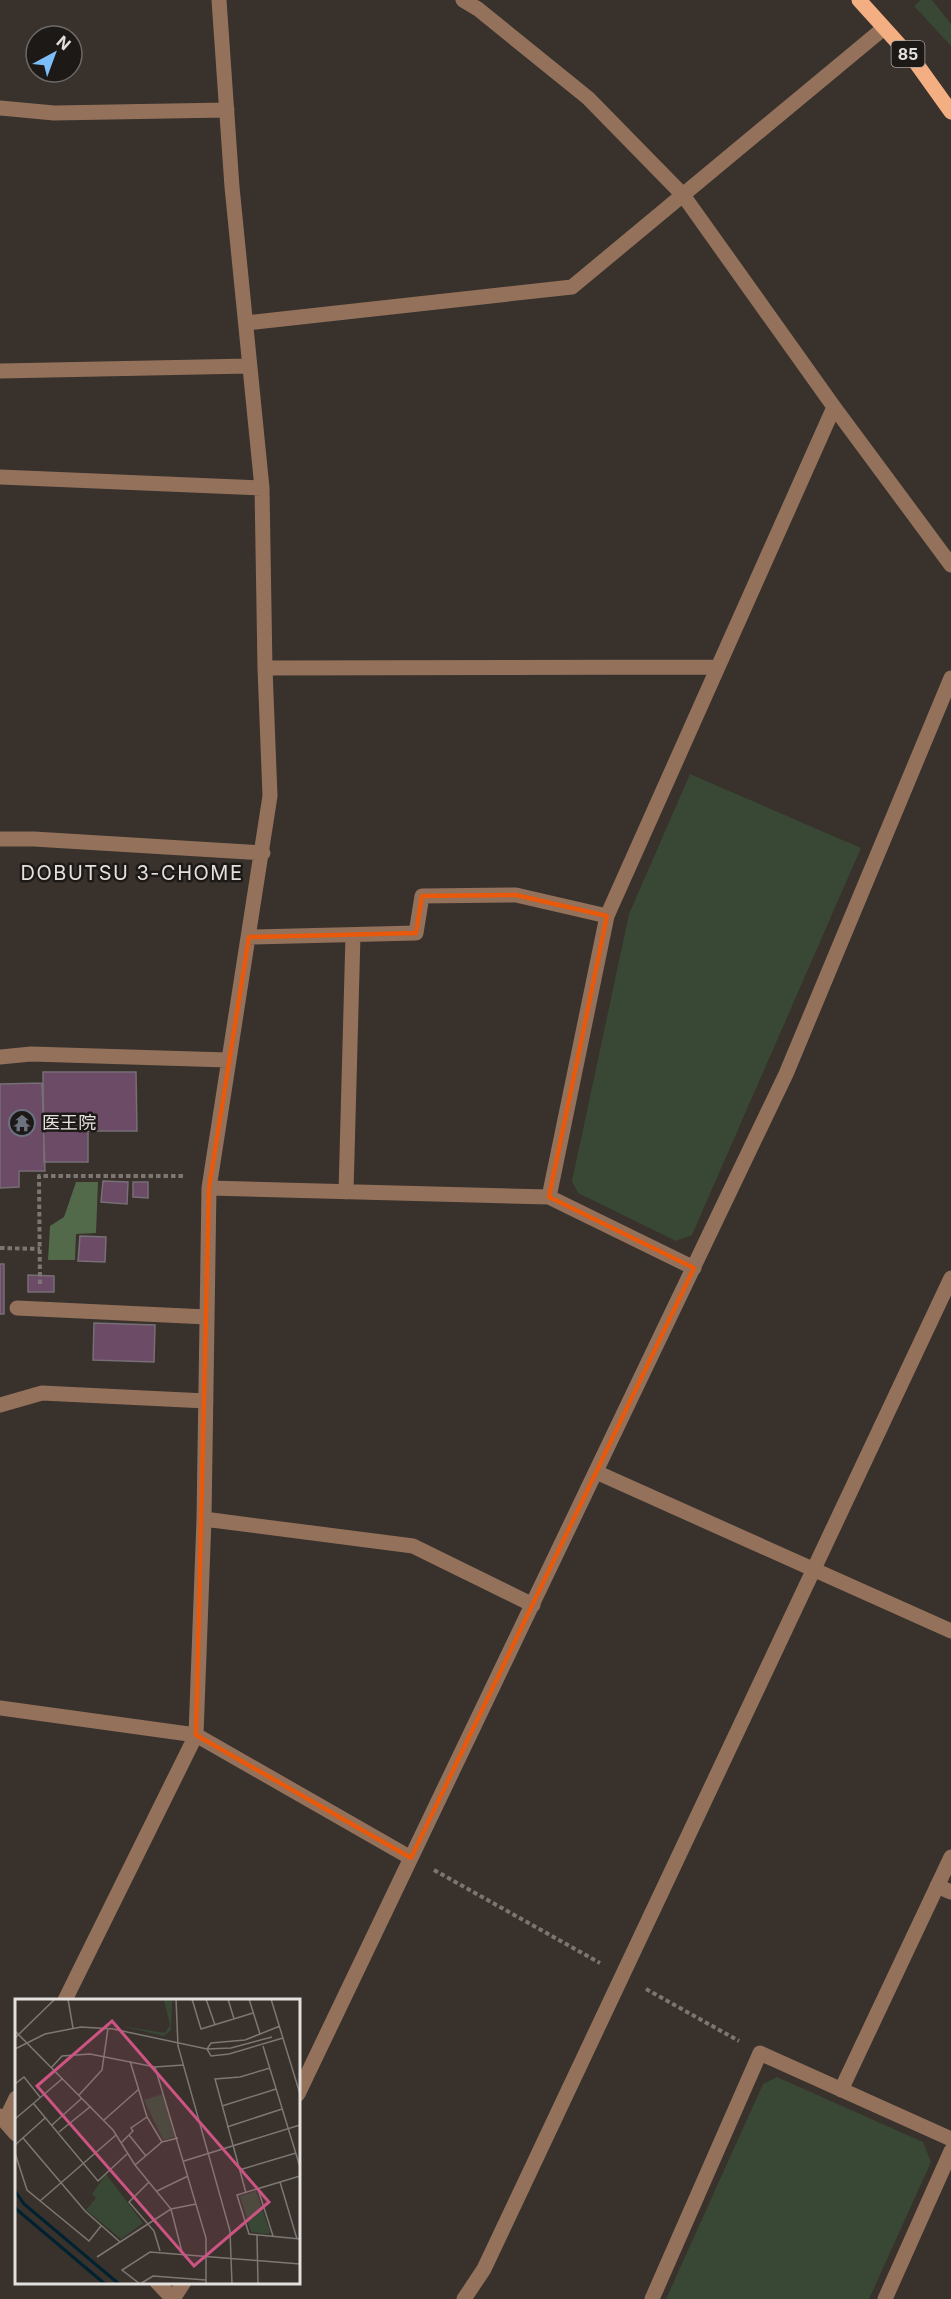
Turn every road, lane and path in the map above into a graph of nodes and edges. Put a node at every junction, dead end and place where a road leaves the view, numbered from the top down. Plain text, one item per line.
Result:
1 (219, 0) edge
2 (463, 0) edge
3 (859, 0) edge
4 (884, 28) junction
5 (0, 108) edge
6 (226, 110) junction
7 (951, 112) edge
8 (683, 195) junction
9 (246, 323) junction
10 (250, 366) junction
11 (0, 371) edge
12 (834, 407) junction
13 (0, 477) edge
14 (262, 488) junction
15 (951, 565) edge
16 (718, 667) junction
17 (265, 668) junction
18 (951, 678) edge
19 (0, 839) edge
20 (263, 853) junction
21 (607, 916) junction
22 (353, 934) junction
23 (249, 937) junction
24 (0, 1057) edge
25 (228, 1060) junction
26 (210, 1182) junction
27 (346, 1192) junction
28 (549, 1197) junction
29 (0, 1248) edge
30 (40, 1249) junction
31 (693, 1268) junction
32 (951, 1278) edge
33 (17, 1308) dead end
34 (40, 1309) junction
35 (207, 1317) junction
36 (206, 1401) junction
37 (0, 1405) edge
38 (596, 1472) junction
39 (204, 1520) junction
40 (814, 1569) junction
41 (533, 1605) junction
42 (951, 1631) edge
43 (0, 1708) edge
44 (196, 1735) junction
45 (951, 1857) edge
46 (411, 1858) junction
47 (944, 1889) edge
48 (622, 1975) junction
49 (66, 1999) edge
50 (760, 2053) junction
51 (300, 2090) edge
52 (841, 2090) junction
53 (15, 2100) edge
54 (2, 2119) edge
55 (15, 2133) edge
56 (951, 2139) edge
57 (951, 2151) edge
58 (158, 2284) edge
59 (183, 2284) edge
60 (173, 2299) edge
61 (464, 2299) edge
62 (652, 2299) edge
63 (885, 2299) edge

1 - 6 street
2 - 8 street
3 - 4 main road, 85
4 - 7 main road, 85
4 - 8 street
5 - 6 street
6 - 9 street
8 - 9 street
8 - 12 street
9 - 10 street
10 - 11 street
10 - 14 street
12 - 15 street
12 - 16 street
13 - 14 street
14 - 17 street
16 - 17 street
16 - 21 street
17 - 20 street
18 - 31 street
19 - 20 street
20 - 23 street
21 - 22 street
21 - 28 street
22 - 23 street
22 - 27 street
23 - 25 street
24 - 25 street
25 - 26 street
26 - 27 street
26 - 30 path
26 - 35 street
27 - 28 street
28 - 31 street
29 - 30 path
30 - 34 path
31 - 38 street
32 - 40 street
33 - 34 street
34 - 35 street
35 - 36 street
36 - 37 street
36 - 39 street
38 - 40 street
38 - 41 street
39 - 41 street
39 - 44 street
40 - 42 street
40 - 48 street
41 - 46 street
43 - 44 street
44 - 46 street
44 - 49 street
45 - 47 street
46 - 48 path
46 - 51 street
47 - 52 street
48 - 50 path
48 - 61 street
50 - 52 street
50 - 62 street
52 - 56 street
53 - 54 street
54 - 55 street
57 - 63 street
58 - 60 street
59 - 60 street

